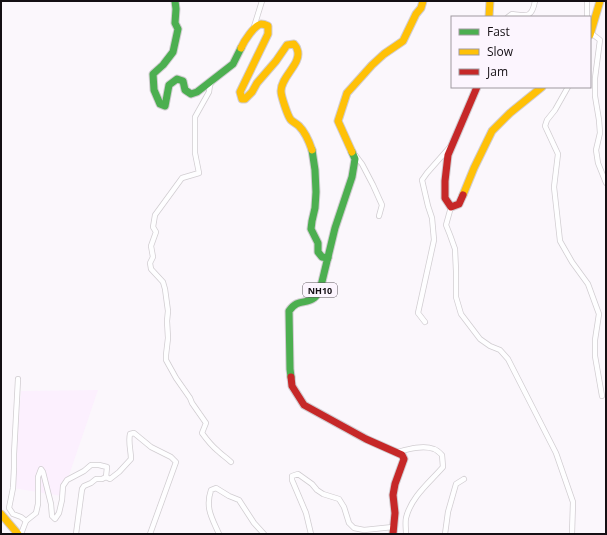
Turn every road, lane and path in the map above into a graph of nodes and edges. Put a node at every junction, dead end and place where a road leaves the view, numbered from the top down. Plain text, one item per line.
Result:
1 (175, 1) edge
2 (262, 1) edge
3 (423, 1) edge
4 (490, 1) edge
5 (535, 1) edge
6 (587, 1) edge
7 (600, 1) edge
8 (489, 16) edge
9 (509, 16) edge
10 (526, 16) edge
11 (526, 16) edge
12 (587, 16) edge
13 (591, 30) edge
14 (252, 31) junction
15 (591, 34) edge
16 (214, 78) junction
17 (477, 88) edge
18 (541, 88) edge
19 (567, 88) edge
20 (454, 142) junction
21 (352, 150) junction
22 (606, 182) edge
23 (451, 207) junction
24 (379, 216) dead end
25 (328, 258) junction
26 (425, 322) dead end
27 (18, 379) dead end
28 (602, 396) dead end
29 (397, 452) junction
30 (231, 462) dead end
31 (106, 477) junction
32 (464, 479) dead end
33 (1, 514) edge
34 (26, 520) junction
35 (393, 531) edge
36 (20, 534) edge
37 (76, 534) edge
38 (150, 534) edge
39 (219, 534) edge
40 (264, 534) edge
41 (311, 534) edge
42 (406, 534) edge
43 (445, 534) edge
44 (572, 534) edge

1 - 16 main road
2 - 14 street
3 - 21 main road, NH10
4 - 8 main road
5 - 11 street
6 - 12 street
7 - 13 main road
9 - 10 street
14 - 16 main road
14 - 25 main road
15 - 22 street
16 - 30 street
17 - 20 main road
18 - 23 main road
19 - 28 street
20 - 23 main road
20 - 26 street
21 - 24 street
21 - 25 main road, NH10
23 - 44 street
25 - 29 main road, NH10
27 - 34 street
29 - 35 main road
29 - 42 street
31 - 34 street
31 - 37 street
31 - 38 street
32 - 43 street
33 - 36 main road
34 - 36 street
35 - 41 street
39 - 40 street

